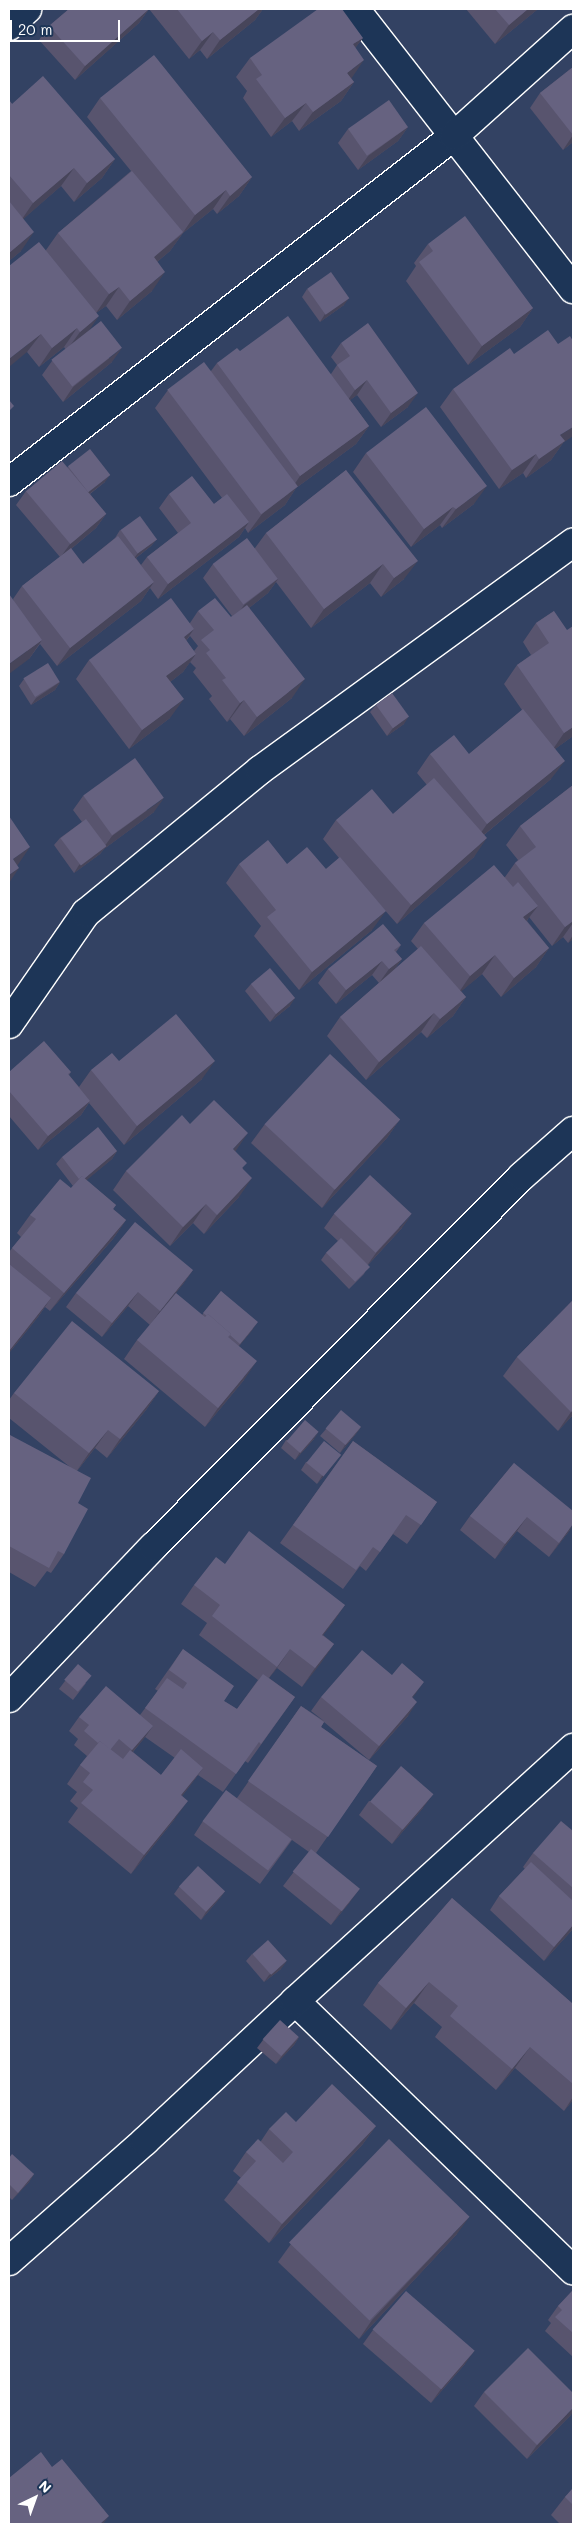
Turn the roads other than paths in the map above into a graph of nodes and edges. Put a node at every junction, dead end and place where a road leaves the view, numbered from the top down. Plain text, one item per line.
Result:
1 (27, 9) edge
2 (355, 9) edge
3 (9, 26) edge
4 (573, 29) edge
5 (454, 136) junction
6 (573, 289) edge
7 (9, 482) edge
8 (573, 543) edge
9 (9, 1024) edge
10 (573, 1131) edge
11 (9, 1698) edge
12 (572, 1751) edge
13 (296, 2001) junction
14 (9, 2262) edge
15 (573, 2270) edge

1 - 3 street
2 - 5 street
4 - 5 street
5 - 6 street
5 - 7 street
8 - 9 street
10 - 11 street
12 - 13 street
13 - 14 street
13 - 15 street

